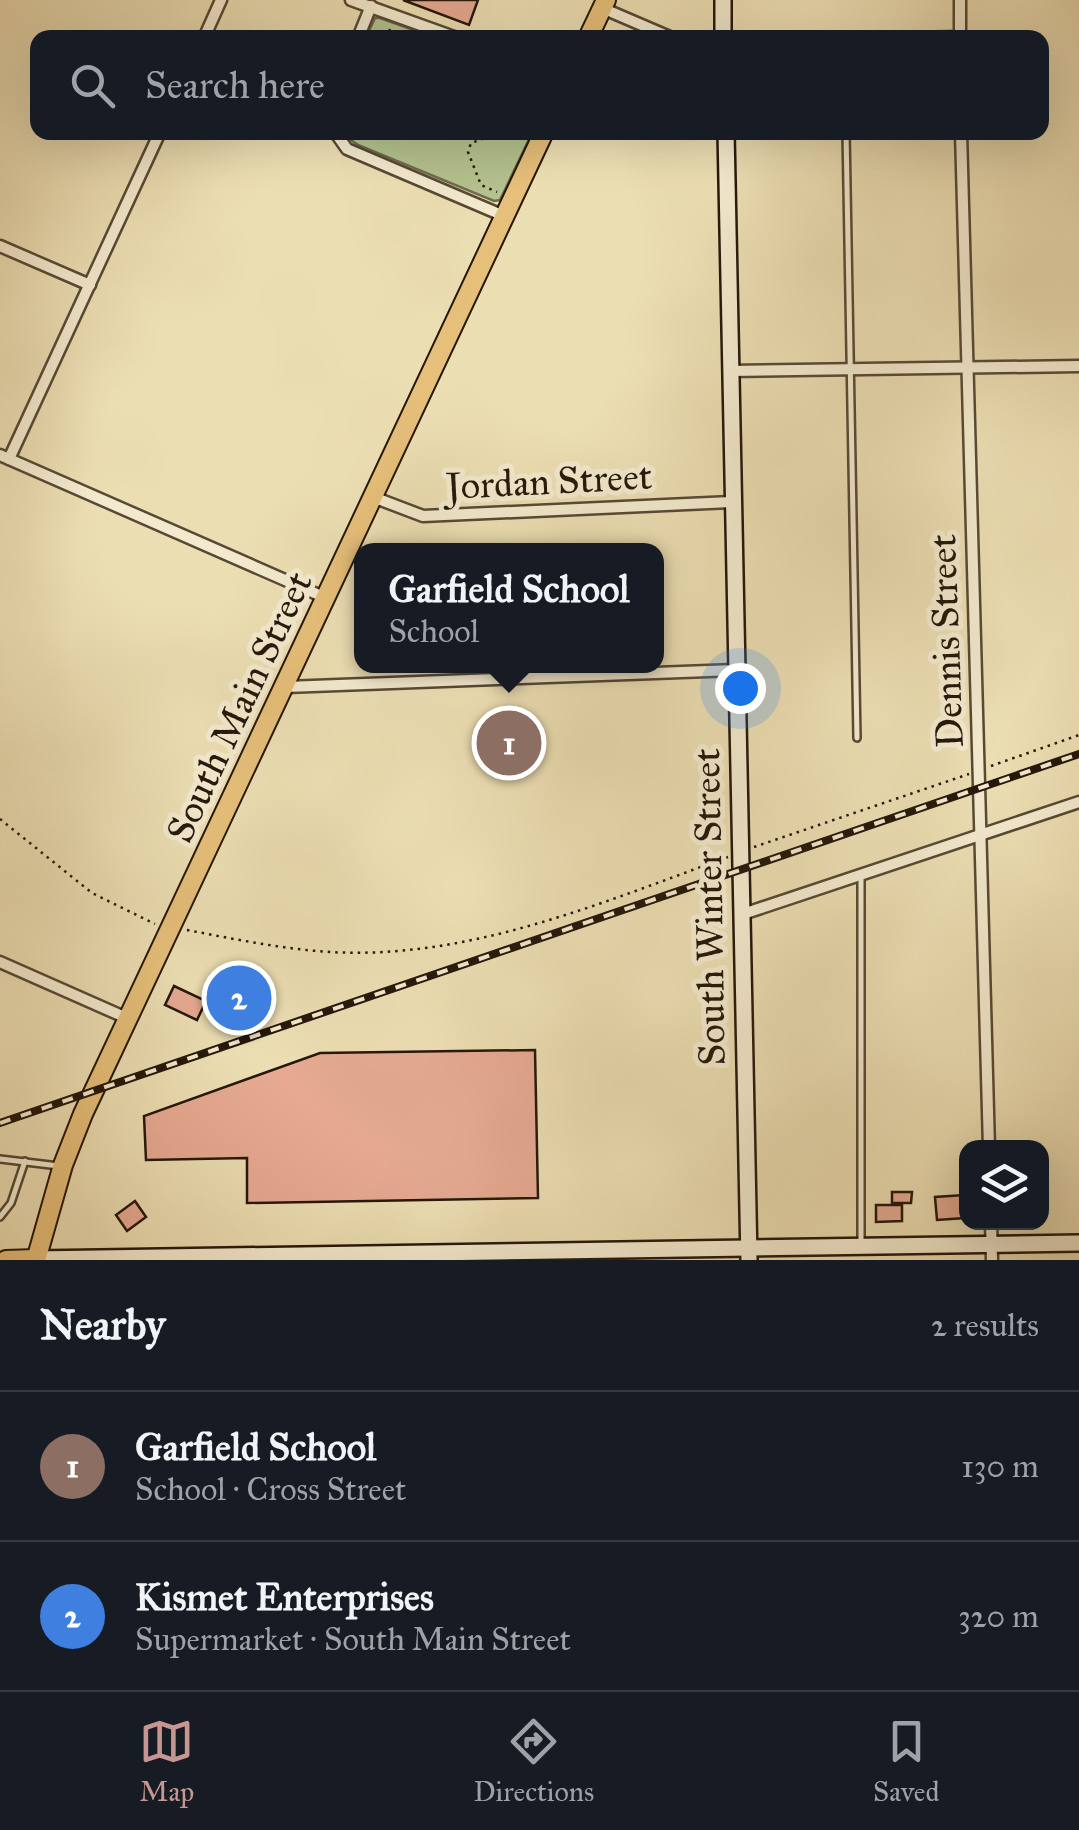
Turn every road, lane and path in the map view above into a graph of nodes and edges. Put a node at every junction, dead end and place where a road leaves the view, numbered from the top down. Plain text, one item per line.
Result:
1 (221, 0) edge
2 (351, 0) edge
3 (723, 0) edge
4 (960, 0) edge
5 (604, 4) edge
6 (371, 6) junction
7 (208, 30) edge
8 (361, 30) edge
9 (436, 30) edge
10 (592, 30) edge
11 (656, 30) edge
12 (723, 30) edge
13 (960, 30) edge
14 (156, 140) edge
15 (341, 140) edge
16 (479, 140) edge
17 (540, 140) edge
18 (726, 140) edge
19 (846, 140) edge
20 (961, 140) edge
21 (498, 193) dead end
22 (504, 216) junction
23 (0, 246) edge
24 (90, 285) junction
25 (1079, 366) edge
26 (968, 367) junction
27 (848, 369) junction
28 (730, 371) junction
29 (5, 458) edge
30 (373, 497) junction
31 (731, 502) junction
32 (326, 598) junction
33 (735, 670) junction
34 (656, 673) edge
35 (664, 673) edge
36 (286, 687) junction
37 (1079, 735) edge
38 (858, 738) dead end
39 (980, 770) junction
40 (1079, 802) edge
41 (0, 819) edge
42 (981, 834) junction
43 (742, 852) junction
44 (861, 874) junction
45 (742, 914) junction
46 (171, 927) junction
47 (0, 962) edge
48 (130, 1019) junction
49 (989, 1140) edge
50 (0, 1159) edge
51 (25, 1160) junction
52 (62, 1166) junction
53 (0, 1218) edge
54 (1079, 1243) edge
55 (861, 1246) junction
56 (992, 1252) edge
57 (749, 1254) edge
58 (565, 1255) edge
59 (379, 1257) edge
60 (189, 1258) edge
61 (6, 1260) edge
62 (36, 1260) edge

1 - 7 street
2 - 6 street
3 - 12 street
4 - 13 street
5 - 10 main road
5 - 11 street
6 - 8 street
6 - 9 street
14 - 24 street
15 - 22 street
16 - 21 path
17 - 22 main road, South Main Street
18 - 28 street, South Winter Street
19 - 27 lane
20 - 26 street, Dennis Street
22 - 30 main road, South Main Street
23 - 24 street
24 - 29 street
25 - 26 street
26 - 27 street
26 - 39 street, Dennis Street
27 - 28 street
27 - 38 lane
28 - 31 street, South Winter Street
29 - 32 street
30 - 31 street, Jordan Street
30 - 32 main road, South Main Street
31 - 33 street, South Winter Street
32 - 36 main road, South Main Street
33 - 35 street
33 - 43 street, South Winter Street
34 - 36 street
36 - 46 main road, South Main Street
37 - 39 path
39 - 42 street, Dennis Street
39 - 43 path
40 - 42 street
41 - 46 path
42 - 44 street
42 - 49 street, Dennis Street
43 - 45 street, South Winter Street
43 - 46 path
44 - 45 street
44 - 55 lane
45 - 57 street, South Winter Street
46 - 48 main road, South Main Street
47 - 48 street
48 - 52 main road, South Main Street
50 - 51 lane
51 - 52 lane
51 - 53 lane
52 - 62 main road, South Main Street
54 - 56 street
55 - 56 street
55 - 57 street
57 - 58 street
58 - 59 street
59 - 60 street
60 - 62 street
61 - 62 main road

